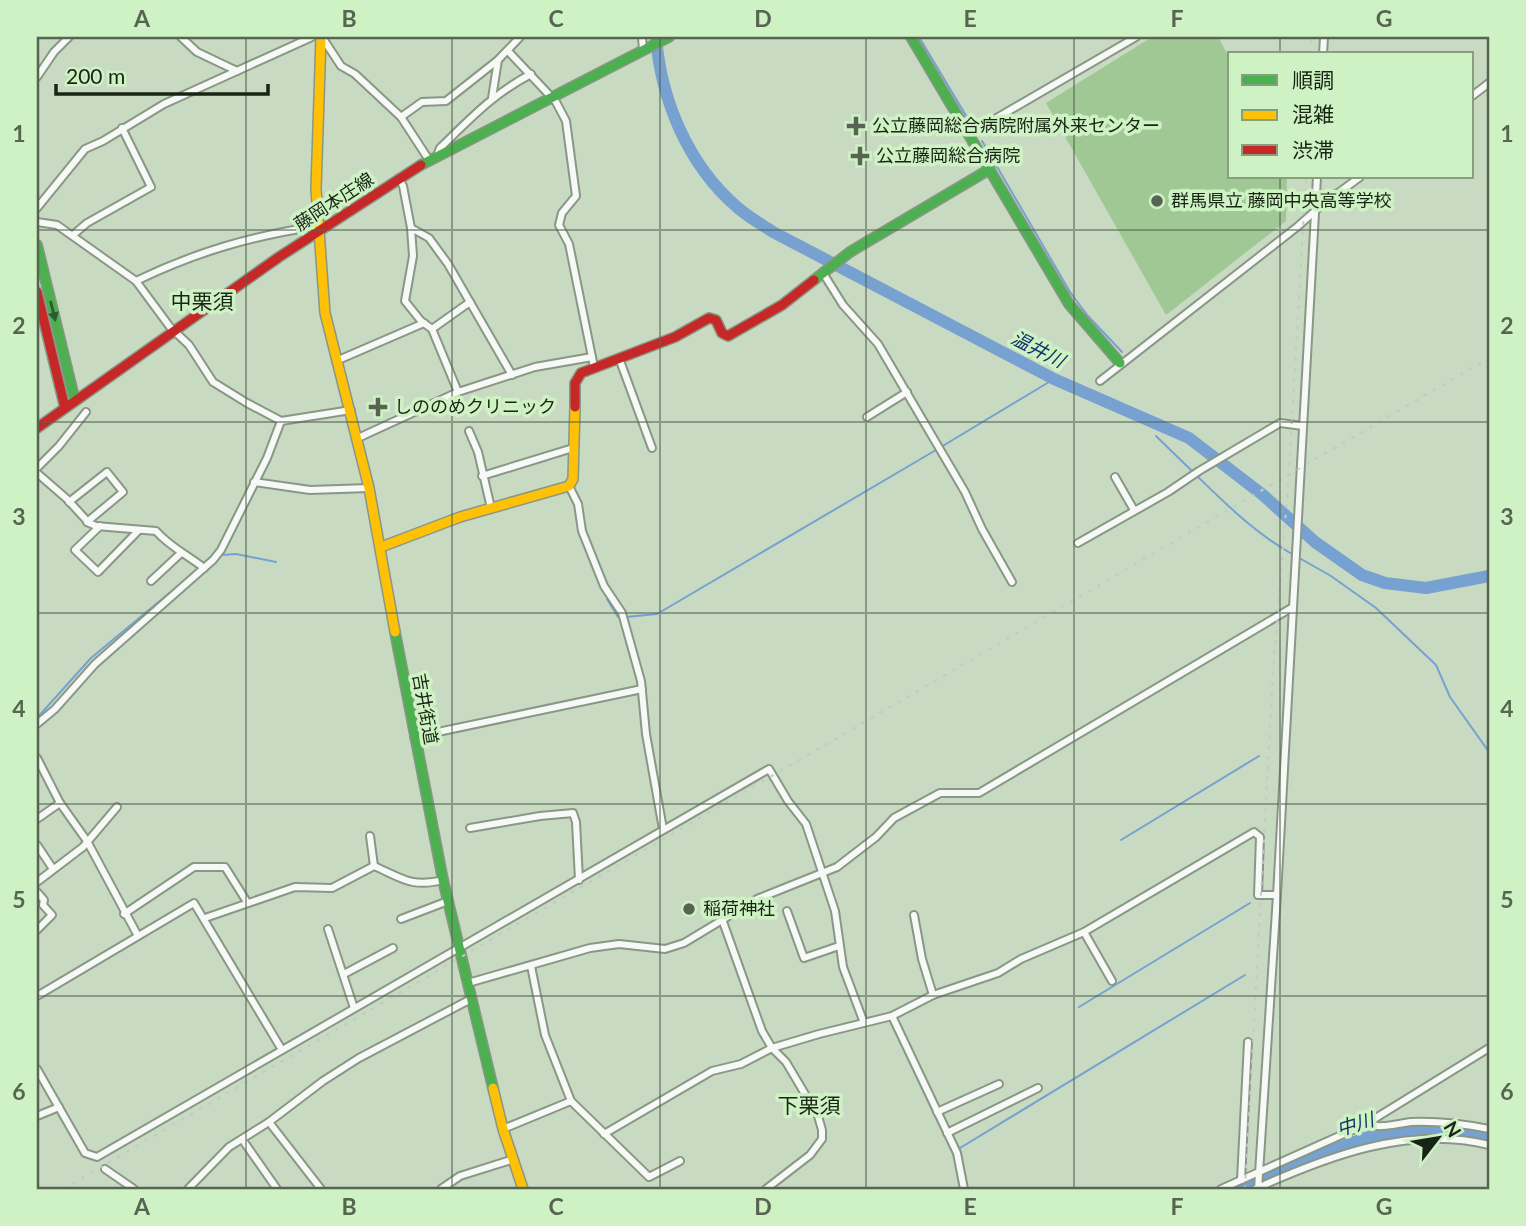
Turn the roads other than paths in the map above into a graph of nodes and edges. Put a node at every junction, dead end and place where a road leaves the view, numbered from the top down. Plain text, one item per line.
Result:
1 (69, 37) edge
2 (181, 37) edge
3 (312, 37) edge
4 (321, 37) edge
5 (509, 37) edge
6 (520, 37) edge
7 (642, 37) edge
8 (911, 37) edge
9 (1136, 37) edge
10 (665, 39) edge
11 (515, 45) junction
12 (646, 48) junction
13 (508, 51) junction
14 (498, 60) junction
15 (237, 71) junction
16 (531, 74) junction
17 (37, 77) edge
18 (1489, 83) edge
19 (1474, 94) edge
20 (550, 97) junction
21 (492, 99) junction
22 (401, 117) junction
23 (122, 128) junction
24 (969, 134) junction
25 (433, 158) junction
26 (990, 169) junction
27 (398, 178) junction
28 (1317, 178) edge
29 (1359, 178) edge
30 (37, 208) edge
31 (1315, 210) junction
32 (37, 222) edge
33 (318, 228) junction
34 (411, 228) junction
35 (73, 235) junction
36 (37, 245) edge
37 (823, 273) junction
38 (136, 281) junction
39 (37, 292) edge
40 (470, 302) junction
41 (424, 323) junction
42 (432, 328) junction
43 (173, 332) junction
44 (592, 357) junction
45 (619, 358) junction
46 (336, 361) junction
47 (1120, 363) junction
48 (594, 367) junction
49 (512, 375) junction
50 (1100, 381) dead end
51 (458, 392) junction
52 (907, 392) junction
53 (75, 401) junction
54 (65, 408) junction
55 (351, 410) junction
56 (86, 412) dead end
57 (867, 417) dead end
58 (281, 421) junction
59 (1303, 426) junction
60 (37, 428) edge
61 (469, 431) dead end
62 (358, 438) junction
63 (573, 448) junction
64 (652, 448) dead end
65 (37, 471) edge
66 (482, 476) junction
67 (1115, 477) dead end
68 (254, 482) junction
69 (569, 485) junction
70 (369, 488) junction
71 (69, 502) junction
72 (491, 508) junction
73 (1134, 510) junction
74 (87, 522) junction
75 (100, 526) junction
76 (139, 530) junction
77 (1078, 543) dead end
78 (381, 547) junction
79 (181, 553) junction
80 (204, 568) junction
81 (151, 581) dead end
82 (1013, 582) dead end
83 (1293, 607) junction
84 (642, 689) junction
85 (37, 724) edge
86 (414, 737) junction
87 (37, 758) edge
88 (60, 803) junction
89 (117, 807) dead end
90 (37, 819) edge
91 (470, 828) dead end
92 (663, 829) junction
93 (370, 836) dead end
94 (87, 841) junction
95 (37, 845) edge
96 (374, 866) junction
97 (53, 869) junction
98 (821, 873) junction
99 (443, 880) junction
100 (579, 880) junction
101 (37, 882) edge
102 (37, 892) edge
103 (1277, 895) junction
104 (448, 901) junction
105 (247, 902) junction
106 (787, 911) dead end
107 (124, 914) junction
108 (914, 915) dead end
109 (205, 918) junction
110 (401, 919) dead end
111 (722, 919) junction
112 (328, 929) dead end
113 (37, 930) edge
114 (1084, 932) junction
115 (138, 936) junction
116 (839, 946) junction
117 (393, 948) dead end
118 (460, 949) junction
119 (531, 966) junction
120 (344, 974) junction
121 (1112, 981) dead end
122 (468, 983) junction
123 (933, 995) junction
124 (37, 996) edge
125 (471, 999) junction
126 (354, 1008) junction
127 (892, 1016) junction
128 (864, 1023) junction
129 (1248, 1042) dead end
130 (772, 1048) junction
131 (1489, 1048) edge
132 (282, 1049) junction
133 (37, 1069) edge
134 (999, 1084) dead end
135 (1038, 1088) dead end
136 (571, 1101) junction
137 (59, 1107) junction
138 (937, 1112) junction
139 (37, 1116) edge
140 (269, 1122) junction
141 (1366, 1124) junction
142 (503, 1129) junction
143 (1489, 1129) edge
144 (947, 1133) junction
145 (604, 1134) junction
146 (242, 1139) junction
147 (1489, 1145) edge
148 (514, 1158) junction
149 (680, 1161) dead end
150 (105, 1169) dead end
151 (1258, 1173) junction
152 (1241, 1180) junction
153 (134, 1189) edge
154 (188, 1189) edge
155 (277, 1189) edge
156 (321, 1189) edge
157 (441, 1189) edge
158 (523, 1189) edge
159 (766, 1189) edge
160 (964, 1189) edge
161 (1221, 1189) edge
162 (1257, 1189) edge

1 - 17 street
2 - 15 street
3 - 15 street
4 - 22 street
4 - 33 main road, 吉井街道
5 - 11 street
6 - 11 street
7 - 12 street
8 - 24 main road
9 - 24 street
10 - 12 main road, 藤岡本庄線
11 - 13 street
12 - 20 main road, 藤岡本庄線
13 - 14 street
13 - 16 street
14 - 21 street
14 - 22 street
15 - 23 street
16 - 20 street
16 - 21 street
18 - 19 street
20 - 25 main road, 藤岡本庄線
20 - 44 street
21 - 25 street
22 - 25 street
23 - 30 street
23 - 35 street
24 - 26 main road
25 - 27 main road, 藤岡本庄線
26 - 37 main road
26 - 47 main road
27 - 33 main road, 藤岡本庄線
27 - 34 street
28 - 31 street
29 - 31 street
31 - 47 street
31 - 59 street
32 - 35 street
33 - 38 street
33 - 43 main road, 藤岡本庄線
33 - 46 main road, 吉井街道
34 - 40 street
34 - 41 street
35 - 38 street
36 -> 53 main road
37 - 45 main road
37 - 52 street
38 - 43 street
39 - 54 main road
40 - 42 street
40 - 49 street
41 - 42 street
41 - 46 street
42 - 51 street
43 - 53 main road, 藤岡本庄線
43 - 58 street
44 - 48 street
44 - 49 street
45 - 48 main road
45 - 64 street
46 - 55 main road, 吉井街道
47 - 50 street
48 - 63 main road
49 - 51 street
51 - 62 street
52 - 57 street
52 - 82 street
53 - 54 main road, 藤岡本庄線
54 - 60 main road, 藤岡本庄線
55 - 58 street
55 - 62 main road, 吉井街道
56 - 65 street
58 - 68 street
59 - 73 street
59 - 83 street
61 - 66 street
62 - 70 main road, 吉井街道
63 - 66 street
63 - 69 main road
65 - 71 street
66 - 72 street
67 - 73 street
68 - 70 street
68 - 80 street
69 - 72 main road
69 - 84 street
70 - 78 main road, 吉井街道
71 - 74 street
71 - 74 street
72 - 78 main road
73 - 77 street
74 - 75 street
75 - 76 street
75 - 76 street
76 - 79 street
78 - 86 main road, 吉井街道
79 - 80 street
79 - 81 street
80 - 85 street
83 - 98 street
83 - 103 street
84 - 86 street
84 - 92 street
86 - 99 main road, 吉井街道
87 - 88 street
88 - 90 street
88 - 94 street
89 - 94 street
91 - 100 street
92 - 98 street
92 - 100 street
93 - 96 street
94 - 97 street
94 - 107 street
95 - 97 street
96 - 99 street
96 - 105 street
97 - 101 street
98 - 111 street
98 - 116 street
99 - 104 main road, 吉井街道
100 - 118 street
102 - 113 street
103 - 114 street
103 - 151 street
104 - 110 street
104 - 118 main road, 吉井街道
105 - 107 street
105 - 109 street
106 - 116 street
107 - 115 street
108 - 123 street
109 - 115 street
109 - 132 street
111 - 119 street
111 - 130 street
112 - 120 street
114 - 121 street
114 - 123 street
115 - 124 street
116 - 128 street
117 - 120 street
118 - 122 main road, 吉井街道
118 - 126 street
119 - 122 street
119 - 136 street
120 - 126 street
122 - 125 main road, 吉井街道
123 - 127 street
125 - 140 street
125 - 142 main road, 吉井街道
126 - 132 street
127 - 128 street
127 - 138 street
128 - 130 street
129 - 152 street
130 - 145 street
130 - 159 street
131 - 141 street
132 - 137 street
133 - 137 street
134 - 138 street
135 - 144 street
136 - 142 street
136 - 145 street
137 - 139 street
138 - 144 street
140 - 146 street
140 - 156 street
141 - 143 street
141 - 151 street
142 - 148 main road, 吉井街道
144 - 160 street
145 - 149 street
146 - 154 street
146 - 155 street
147 - 162 street
148 - 157 street
148 - 158 main road, 吉井街道
150 - 153 street
151 - 152 street
151 - 162 street
152 - 161 street

